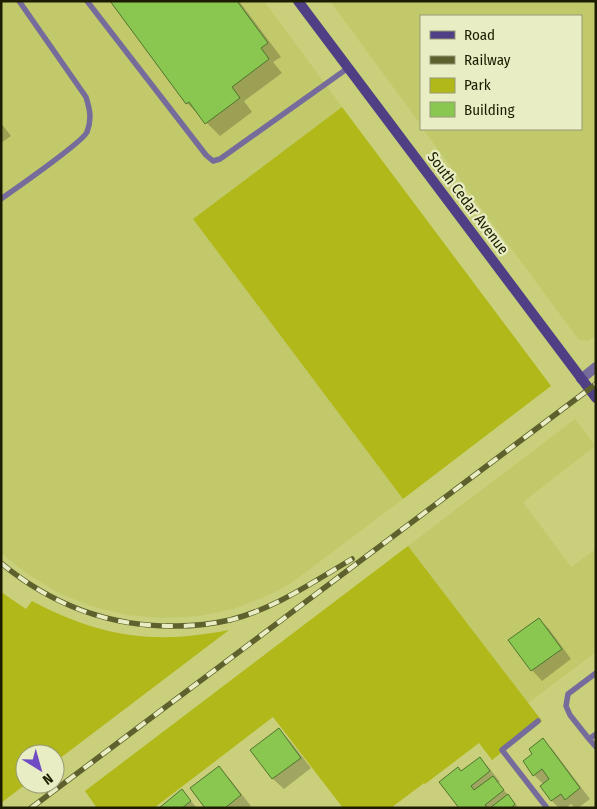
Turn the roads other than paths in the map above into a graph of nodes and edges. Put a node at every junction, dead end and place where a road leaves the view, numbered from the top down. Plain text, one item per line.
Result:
1 (19, 1) edge
2 (87, 1) edge
3 (298, 1) edge
4 (348, 68) junction
5 (1, 199) edge
6 (596, 367) edge
7 (581, 379) junction
8 (596, 398) edge
9 (596, 673) edge
10 (538, 721) dead end
11 (596, 734) edge
12 (589, 739) junction
13 (596, 747) edge
14 (547, 808) edge

1 - 5 lane
2 - 4 lane
3 - 4 main road, South Cedar Avenue
4 - 7 main road, South Cedar Avenue
6 - 7 street
7 - 8 main road, South Cedar Avenue
9 - 12 lane
10 - 14 lane
11 - 12 lane
12 - 13 lane

